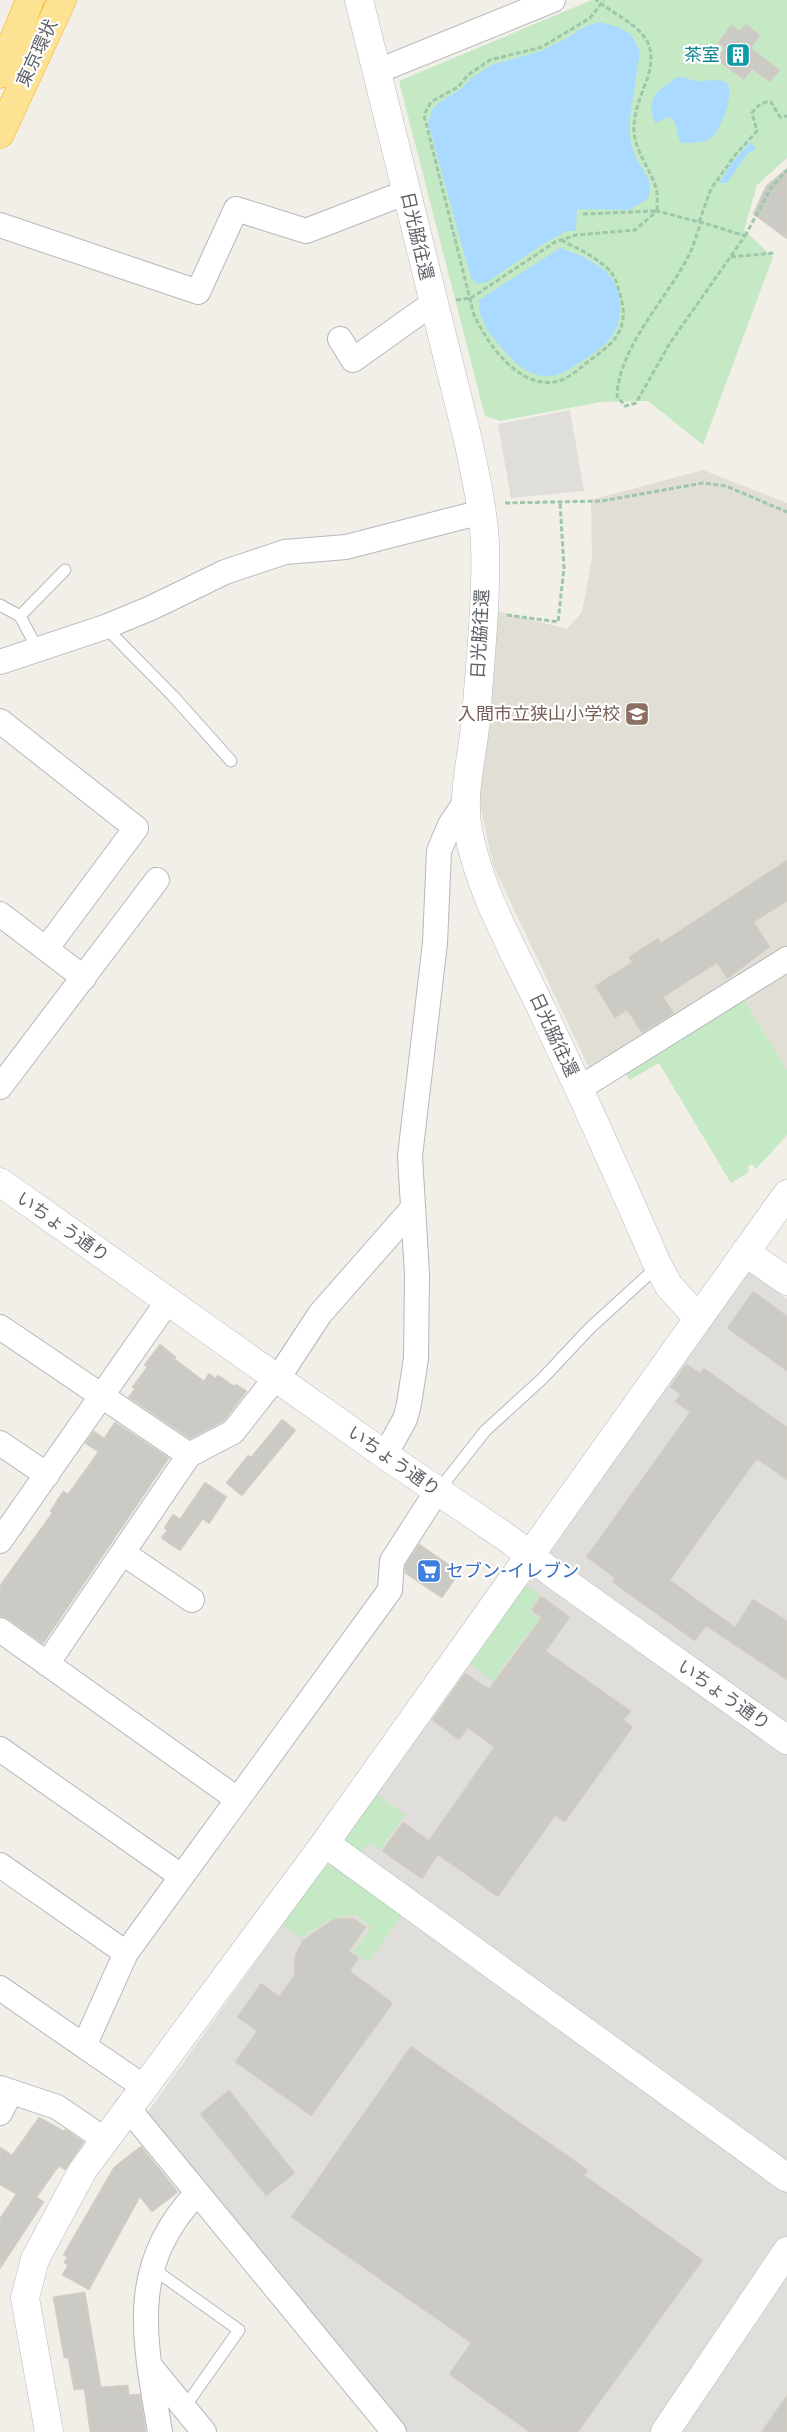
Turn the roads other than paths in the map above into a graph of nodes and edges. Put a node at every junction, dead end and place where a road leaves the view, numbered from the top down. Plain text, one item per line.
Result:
1 (30, 0) edge
2 (62, 0) edge
3 (359, 0) edge
4 (553, 0) edge
5 (378, 70) junction
6 (0, 74) edge
7 (0, 134) edge
8 (407, 192) junction
9 (0, 225) edge
10 (433, 303) junction
11 (340, 339) dead end
12 (481, 508) junction
13 (65, 570) dead end
14 (0, 605) edge
15 (20, 616) junction
16 (105, 627) junction
17 (38, 650) junction
18 (0, 662) edge
19 (0, 721) edge
20 (231, 761) dead end
21 (466, 801) junction
22 (157, 880) dead end
23 (0, 914) edge
24 (46, 949) junction
25 (787, 959) edge
26 (84, 978) junction
27 (0, 1088) edge
28 (580, 1088) junction
29 (0, 1182) edge
30 (787, 1194) edge
31 (413, 1208) junction
32 (746, 1252) junction
33 (658, 1266) junction
34 (787, 1281) edge
35 (168, 1301) junction
36 (697, 1317) junction
37 (0, 1327) edge
38 (278, 1378) junction
39 (102, 1397) junction
40 (0, 1442) edge
41 (189, 1455) junction
42 (385, 1455) junction
43 (47, 1475) junction
44 (437, 1491) junction
45 (0, 1541) edge
46 (122, 1553) junction
47 (529, 1556) junction
48 (192, 1600) dead end
49 (0, 1630) edge
50 (47, 1664) junction
51 (787, 1740) edge
52 (0, 1750) edge
53 (237, 1799) junction
54 (325, 1843) junction
55 (0, 1866) edge
56 (181, 1876) junction
57 (126, 1953) junction
58 (0, 1988) edge
59 (84, 2046) junction
60 (5, 2090) edge
61 (136, 2097) junction
62 (0, 2114) edge
63 (104, 2139) junction
64 (787, 2178) edge
65 (198, 2192) junction
66 (787, 2251) edge
67 (152, 2268) junction
68 (149, 2365) junction
69 (184, 2408) junction
70 (48, 2432) edge
71 (160, 2432) edge
72 (204, 2432) edge
73 (394, 2432) edge
74 (666, 2432) edge

1 - 6 highway, 東京環状
2 - 7 highway, 東京環状
3 - 5 street, 日光脇往還
4 - 5 street
5 - 8 street, 日光脇往還
8 - 9 street
8 - 10 street, 日光脇往還
10 - 11 street
10 - 12 street, 日光脇往還
12 - 16 street
12 - 21 street, 日光脇往還
13 - 15 lane
14 - 15 lane
15 - 17 lane
16 - 17 street
16 - 20 lane
17 - 18 street
19 - 24 street
21 - 28 street, 日光脇往還
21 - 31 street
22 - 26 street
23 - 24 street
24 - 26 street
25 - 28 street
26 - 27 street
28 - 33 street, 日光脇往還
29 - 35 street, いちょう通り
30 - 32 street
31 - 38 street
31 - 42 street
32 - 34 street
32 - 36 street
33 - 36 street, 日光脇往還
33 - 44 lane
35 - 38 street, いちょう通り
35 - 39 street
36 - 47 street
37 - 39 street
38 - 41 street
38 - 42 street, いちょう通り
39 - 41 street
39 - 43 street
40 - 43 street
41 - 46 street
42 - 44 street, いちょう通り
43 - 45 street
44 - 47 street, いちょう通り
44 - 53 street
46 - 48 street
46 - 50 street
47 - 51 street, いちょう通り
47 - 54 street
49 - 50 street
50 - 53 street
52 - 56 street
53 - 56 street
54 - 61 street
54 - 64 street
55 - 57 street
56 - 57 street
57 - 59 street
58 - 59 street
59 - 61 street
60 - 62 street
60 - 63 street
61 - 63 street
61 - 65 street
63 - 70 street
65 - 67 street
65 - 73 street
66 - 74 street
67 - 68 street
67 - 69 lane
68 - 69 street
68 - 71 street
69 - 72 street

